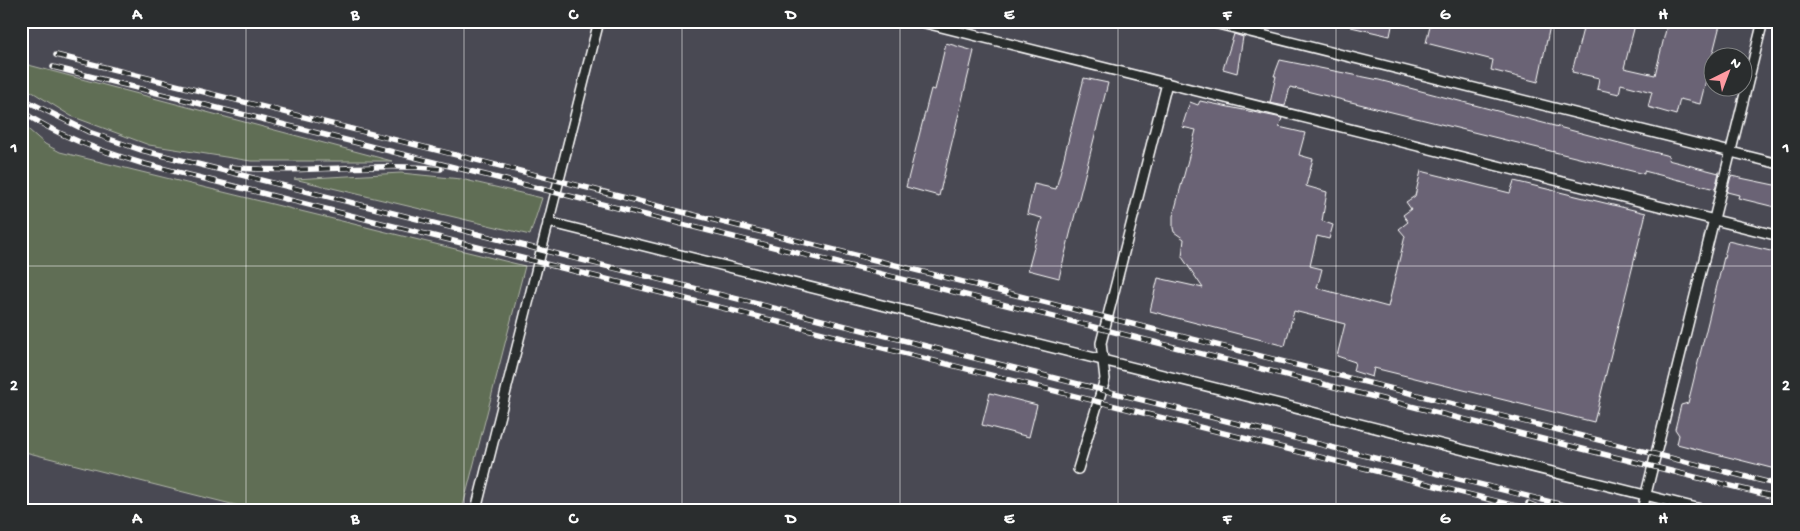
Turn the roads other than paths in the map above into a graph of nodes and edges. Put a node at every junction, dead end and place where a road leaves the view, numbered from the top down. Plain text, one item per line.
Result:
1 (599, 21) edge
2 (917, 21) edge
3 (1206, 21) edge
4 (1763, 21) edge
5 (1167, 83) junction
6 (1730, 152) junction
7 (1779, 164) edge
8 (1714, 219) junction
9 (548, 222) junction
10 (1779, 236) edge
11 (1103, 360) junction
12 (1078, 469) dead end
13 (1646, 494) junction
14 (476, 510) edge
15 (1642, 510) edge
16 (1705, 510) edge

1 - 9 lane
2 - 5 lane
3 - 6 lane
4 - 6 lane
5 - 8 lane
5 - 11 lane
6 - 7 lane
6 - 8 lane
8 - 10 lane
8 - 13 lane
9 - 11 lane
9 - 14 lane
11 - 12 lane
11 - 13 lane
13 - 15 lane
13 - 16 lane

